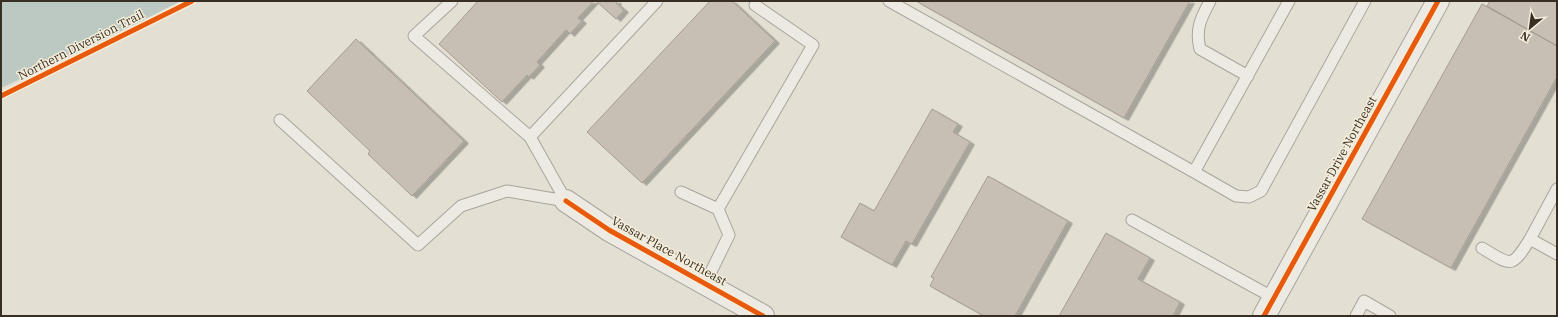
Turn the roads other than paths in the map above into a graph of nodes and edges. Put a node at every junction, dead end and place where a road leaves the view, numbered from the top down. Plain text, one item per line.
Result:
1 (452, 1) edge
2 (656, 1) edge
3 (889, 1) edge
4 (1210, 1) edge
5 (1289, 1) edge
6 (1365, 1) edge
7 (1438, 1) edge
8 (755, 5) dead end
9 (1248, 76) junction
10 (280, 120) dead end
11 (530, 137) junction
12 (1194, 172) junction
13 (1557, 189) edge
14 (681, 192) dead end
15 (566, 201) junction
16 (718, 209) junction
17 (1132, 220) dead end
18 (1530, 239) junction
19 (1482, 248) dead end
20 (1557, 254) edge
21 (706, 284) junction
22 (1269, 307) edge
23 (764, 316) edge
24 (1356, 316) edge
25 (1390, 316) edge

1 - 11 lane
2 - 11 lane
3 - 12 lane
4 - 9 lane
5 - 9 lane
6 - 12 lane
7 - 22 street, Vassar Drive Northeast
8 - 16 lane
9 - 12 lane
10 - 15 lane
11 - 15 lane
13 - 18 lane
14 - 16 lane
15 - 21 street, Vassar Place Northeast
16 - 21 lane
17 - 22 lane
18 - 19 lane
18 - 20 lane
21 - 23 street, Vassar Place Northeast
24 - 25 lane

